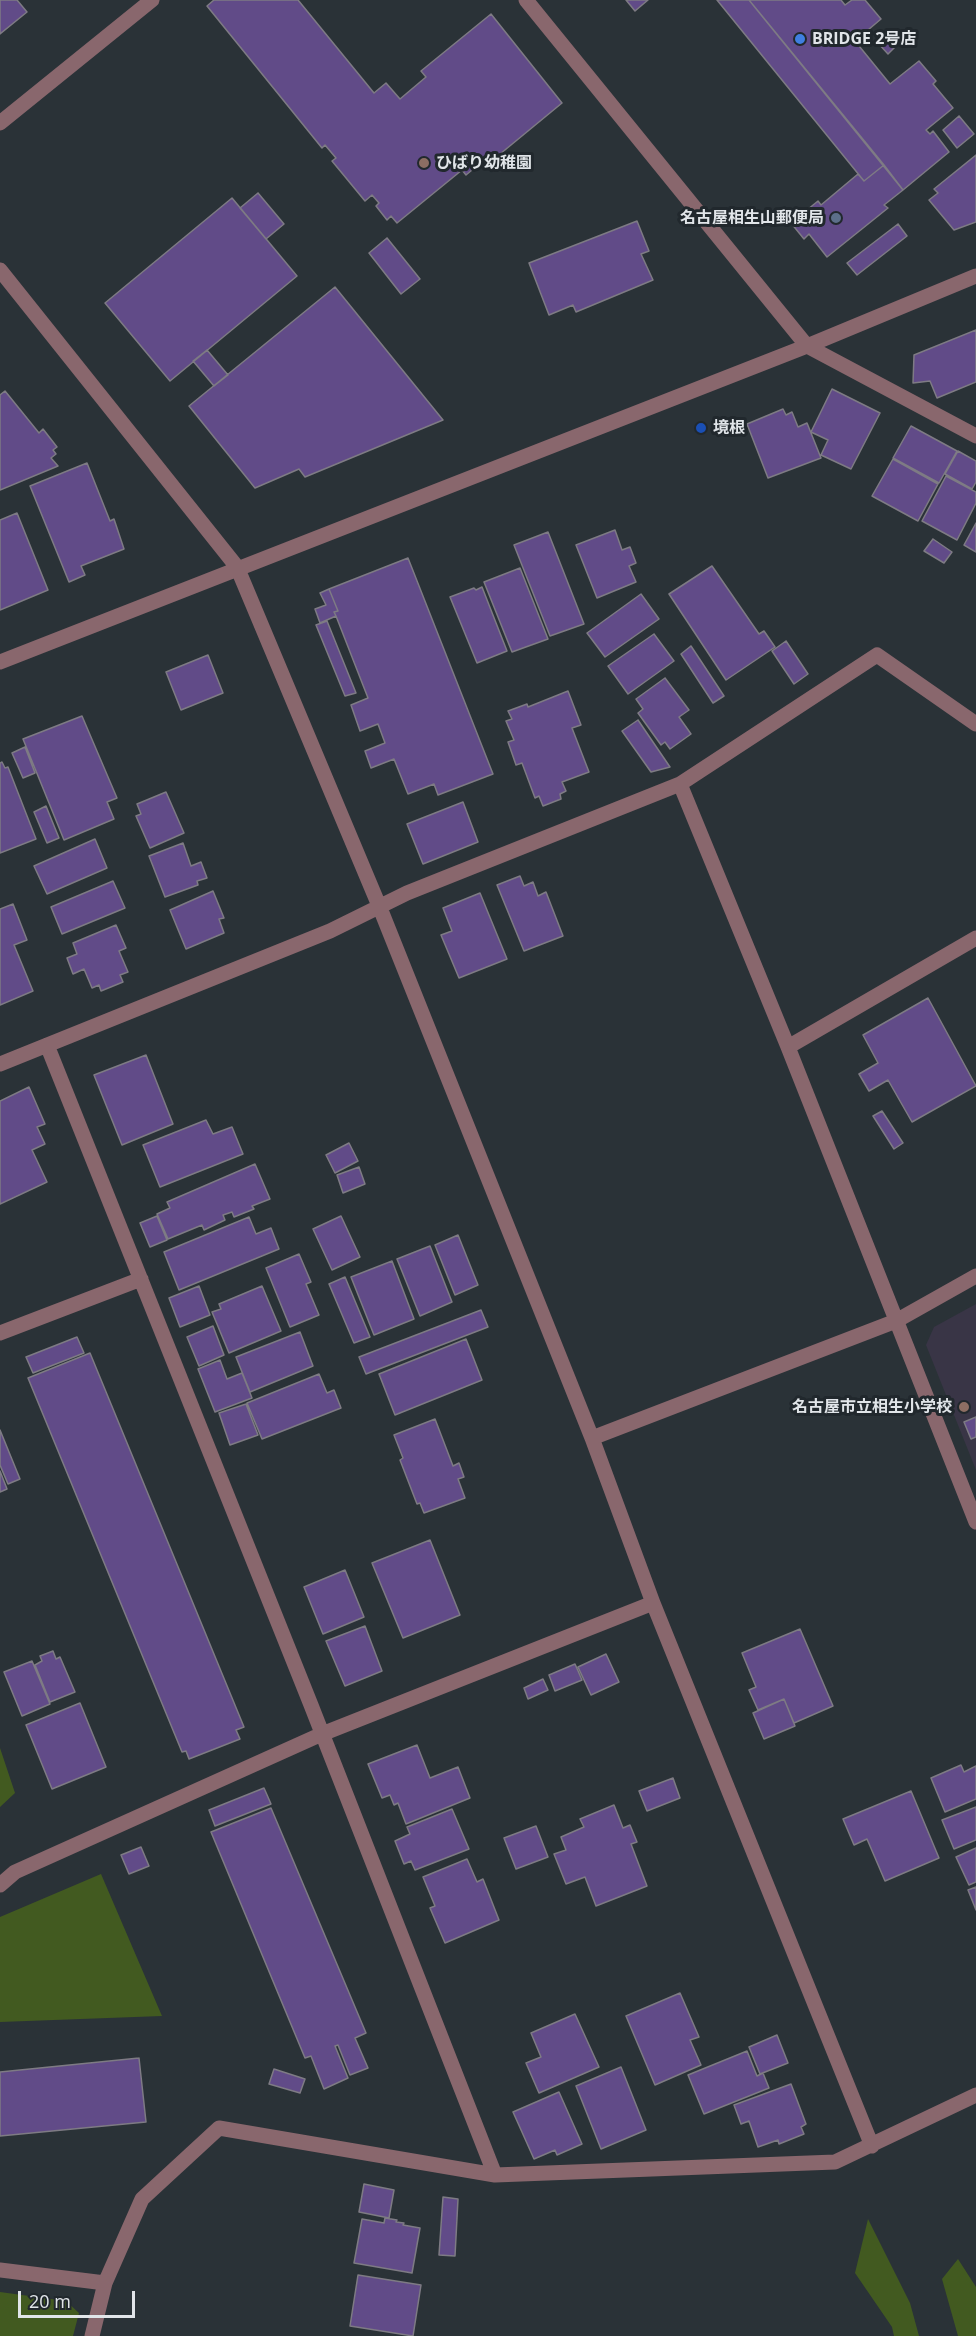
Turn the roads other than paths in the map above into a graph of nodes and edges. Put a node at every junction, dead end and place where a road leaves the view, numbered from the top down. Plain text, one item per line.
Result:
1 (152, 0) edge
2 (526, 0) edge
3 (2, 116) edge
4 (0, 270) edge
5 (976, 276) edge
6 (807, 346) junction
7 (976, 436) edge
8 (237, 567) junction
9 (0, 662) edge
10 (976, 724) edge
11 (680, 784) junction
12 (380, 908) junction
13 (976, 938) edge
14 (47, 1045) junction
15 (788, 1047) junction
16 (0, 1064) edge
17 (976, 1276) edge
18 (141, 1279) junction
19 (896, 1321) junction
20 (0, 1333) edge
21 (592, 1438) junction
22 (976, 1522) edge
23 (653, 1603) junction
24 (322, 1734) junction
25 (0, 1885) edge
26 (976, 2095) edge
27 (872, 2146) junction
28 (495, 2175) junction
29 (0, 2270) edge
30 (105, 2283) junction
31 (92, 2336) edge

1 - 3 street
2 - 6 street
4 - 8 street
5 - 6 street
6 - 7 street
6 - 8 street
8 - 9 street
8 - 12 street
10 - 11 street
11 - 12 street
11 - 15 street
12 - 14 street
12 - 21 street
13 - 15 street
14 - 16 street
14 - 18 street
15 - 19 street
17 - 19 street
18 - 20 street
18 - 24 street
19 - 21 street
19 - 22 street
21 - 23 street
23 - 24 street
23 - 27 street
24 - 25 street
24 - 28 street
26 - 27 street
27 - 28 street
28 - 30 street
29 - 30 street
30 - 31 street

